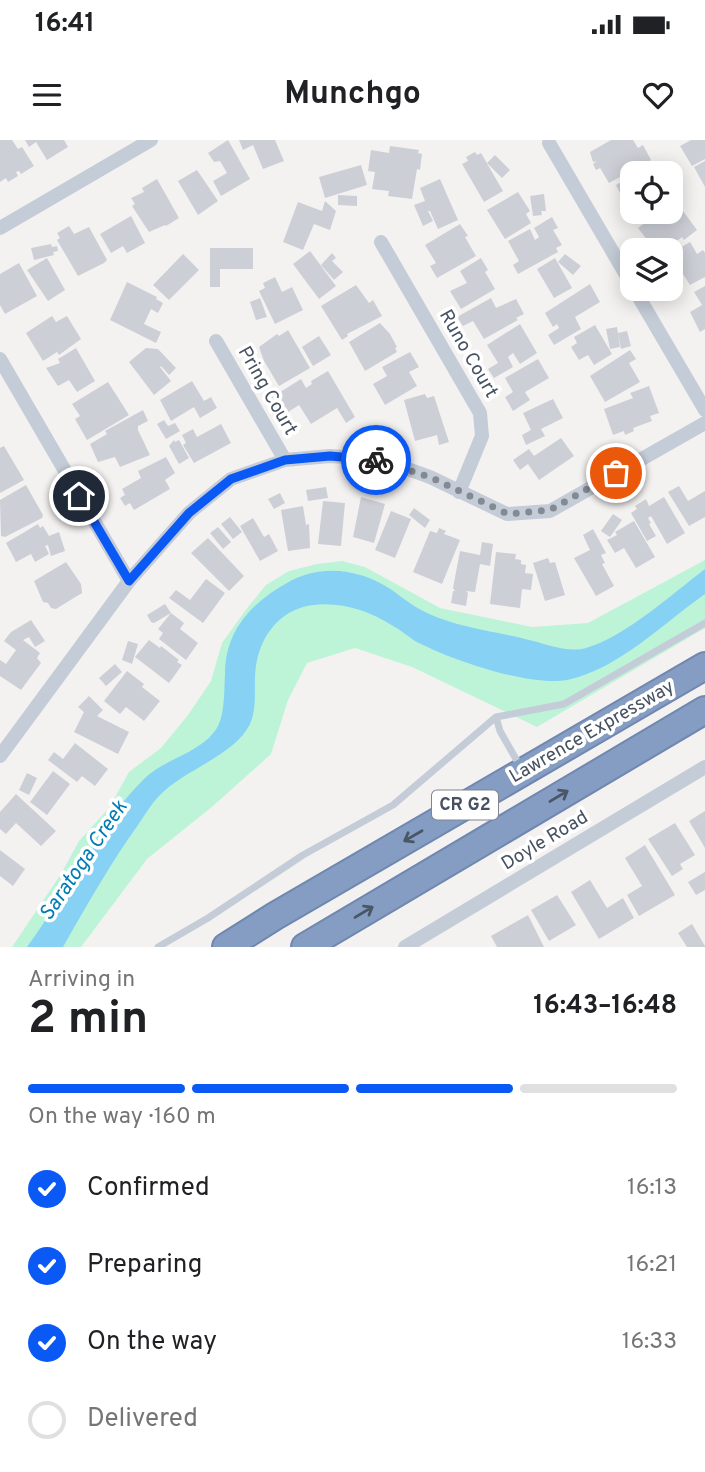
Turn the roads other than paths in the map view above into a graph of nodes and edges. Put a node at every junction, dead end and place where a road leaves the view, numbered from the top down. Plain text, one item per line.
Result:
1 (151, 140) edge
2 (549, 143) dead end
3 (0, 228) edge
4 (381, 242) dead end
5 (620, 265) edge
6 (641, 301) edge
7 (216, 341) dead end
8 (0, 359) edge
9 (705, 410) edge
10 (705, 422) edge
11 (285, 460) junction
12 (459, 492) junction
13 (129, 581) junction
14 (705, 623) edge
15 (705, 666) edge
16 (705, 710) edge
17 (496, 717) junction
18 (1, 753) edge
19 (705, 767) edge
20 (523, 771) junction
21 (158, 947) edge
22 (226, 947) edge
23 (305, 947) edge
24 (405, 947) edge

1 - 3 street
2 - 5 street
4 - 12 street, Runo Court
6 - 9 street
7 - 11 street, Pring Court
8 - 13 street
10 - 12 street
11 - 12 street
11 - 13 street
13 - 18 street
14 - 17 lane
15 - 20 highway, Lawrence Expressway / CR G2
23 -> 16 highway, Lawrence Expressway / CR G2
17 - 20 lane
17 - 21 lane
19 - 24 street, Doyle Road
20 -> 22 highway, Lawrence Expressway / CR G2

